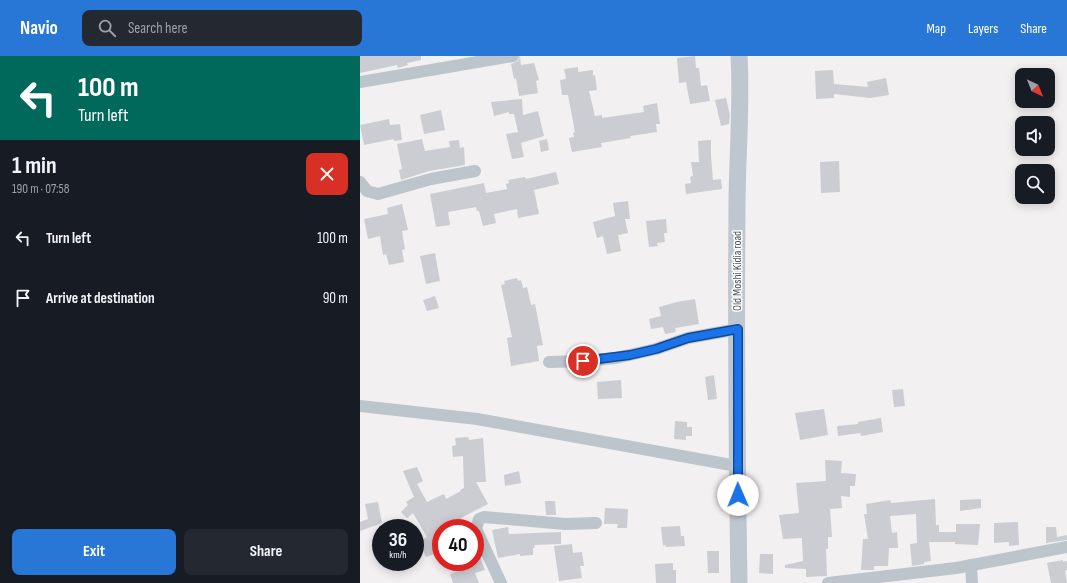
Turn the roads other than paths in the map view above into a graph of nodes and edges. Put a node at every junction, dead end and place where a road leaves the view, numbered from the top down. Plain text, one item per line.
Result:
1 (513, 56) edge
2 (739, 56) edge
3 (360, 82) edge
4 (475, 171) dead end
5 (360, 182) edge
6 (738, 329) junction
7 (549, 362) dead end
8 (360, 406) edge
9 (737, 466) junction
10 (596, 523) dead end
11 (1067, 547) edge
12 (971, 565) junction
13 (501, 583) edge
14 (739, 583) edge
15 (828, 583) edge
16 (972, 583) edge

1 - 3 street
2 - 6 street, Old Moshi Kidia road
4 - 5 street
6 - 7 street
6 - 9 street, Old Moshi Kidia road
8 - 9 street
9 - 14 street, Old Moshi Kidia road
10 - 13 street
11 - 12 street
12 - 15 street
12 - 16 street

